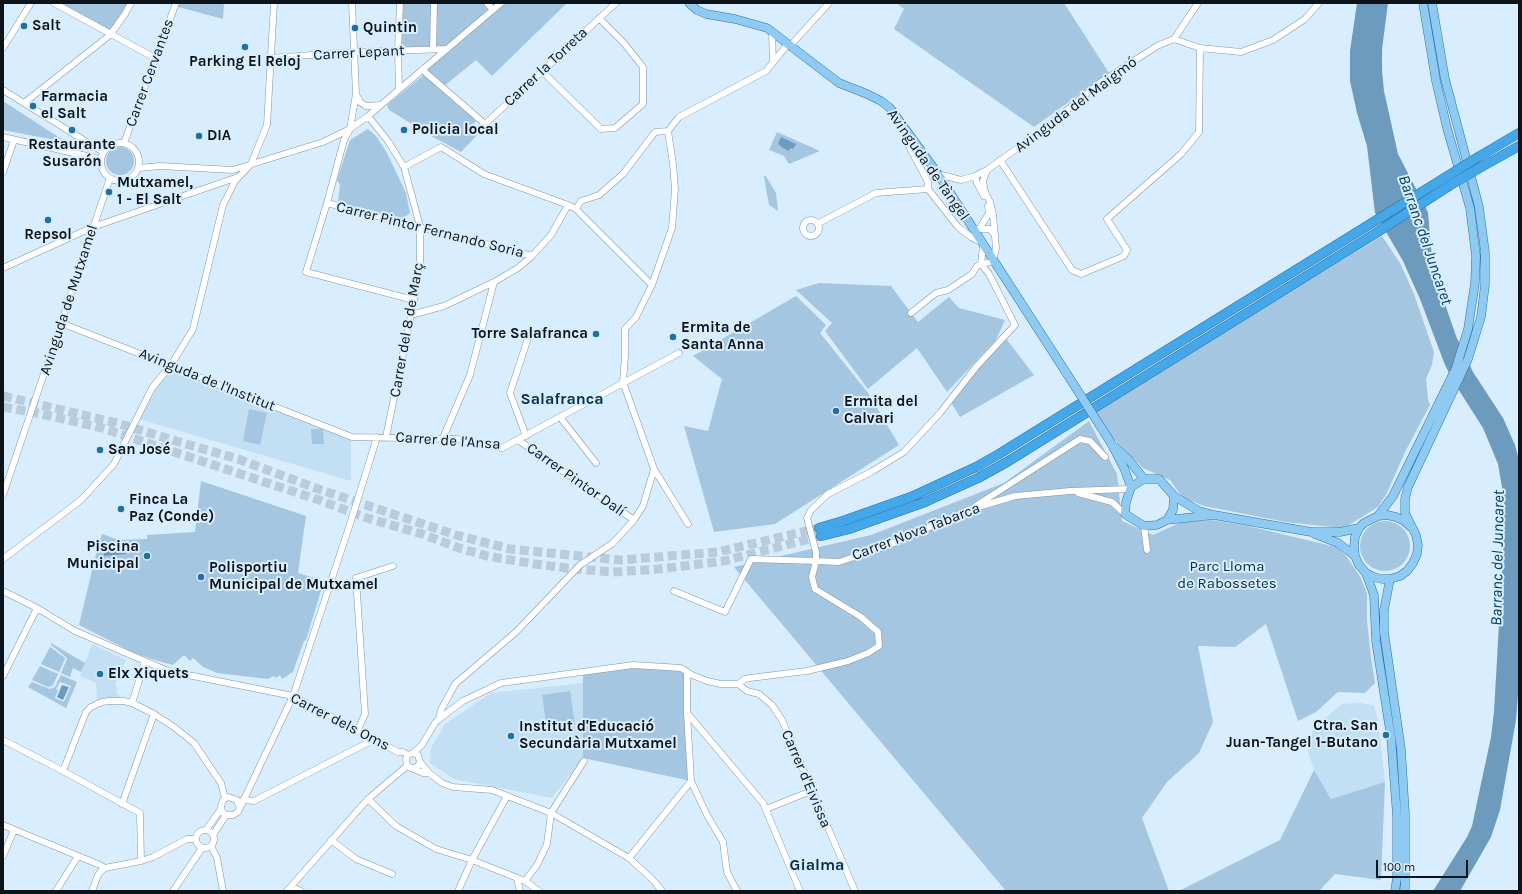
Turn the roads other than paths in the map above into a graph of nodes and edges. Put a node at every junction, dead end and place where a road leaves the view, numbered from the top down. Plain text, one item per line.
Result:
1 (31, 3) edge
2 (54, 3) edge
3 (131, 3) edge
4 (176, 3) edge
5 (274, 3) edge
6 (352, 3) edge
7 (400, 3) edge
8 (434, 3) edge
9 (487, 3) edge
10 (501, 3) edge
11 (616, 3) edge
12 (689, 3) edge
13 (829, 3) edge
14 (1198, 3) edge
15 (1319, 3) edge
16 (1423, 3) edge
17 (1432, 3) edge
18 (493, 10) junction
19 (599, 18) junction
20 (772, 32) junction
21 (110, 35) junction
22 (1174, 39) junction
23 (789, 45) junction
24 (3, 48) edge
25 (1200, 48) junction
26 (433, 49) junction
27 (447, 49) junction
28 (398, 51) junction
29 (354, 52) junction
30 (155, 58) junction
31 (270, 58) junction
32 (773, 62) junction
33 (424, 69) junction
34 (542, 71) junction
35 (399, 89) junction
36 (3, 90) edge
37 (356, 94) junction
38 (24, 103) junction
39 (381, 105) junction
40 (368, 116) junction
41 (350, 129) junction
42 (668, 131) junction
43 (1519, 133) edge
44 (3, 137) edge
45 (913, 139) junction
46 (14, 140) junction
47 (124, 143) junction
48 (1519, 146) edge
49 (103, 152) junction
50 (100, 159) junction
51 (1000, 160) junction
52 (251, 164) junction
53 (404, 167) junction
54 (139, 168) junction
55 (987, 170) junction
56 (3, 172) edge
57 (938, 174) junction
58 (239, 176) junction
59 (976, 176) junction
60 (110, 178) junction
61 (1449, 181) junction
62 (928, 189) junction
63 (327, 203) junction
64 (568, 205) junction
65 (576, 209) junction
66 (817, 224) dead end
67 (420, 226) junction
68 (93, 227) junction
69 (977, 229) junction
70 (995, 235) junction
71 (982, 244) junction
72 (532, 256) junction
73 (993, 260) junction
74 (979, 265) junction
75 (3, 268) edge
76 (494, 282) junction
77 (652, 285) junction
78 (414, 300) junction
79 (911, 313) dead end
80 (411, 314) junction
81 (61, 323) junction
82 (530, 332) dead end
83 (679, 353) dead end
84 (171, 365) junction
85 (623, 382) junction
86 (560, 417) junction
87 (526, 436) junction
88 (352, 437) joint
89 (377, 437) junction
90 (386, 437) junction
91 (443, 438) junction
92 (518, 440) junction
93 (1111, 443) junction
94 (1105, 457) dead end
95 (596, 463) dead end
96 (654, 468) junction
97 (1144, 479) junction
98 (1130, 488) junction
99 (1070, 491) junction
100 (3, 495) edge
101 (1174, 496) junction
102 (971, 509) junction
103 (1126, 514) junction
104 (1214, 515) junction
105 (1378, 516) junction
106 (634, 520) junction
107 (1167, 520) junction
108 (688, 524) dead end
109 (1144, 526) junction
110 (1411, 527) junction
111 (1359, 528) junction
112 (1311, 532) junction
113 (1147, 550) dead end
114 (1355, 556) junction
115 (3, 559) edge
116 (816, 561) junction
117 (393, 566) dead end
118 (1366, 572) junction
119 (1390, 579) junction
120 (3, 591) edge
121 (674, 591) dead end
122 (37, 608) junction
123 (146, 661) junction
124 (687, 672) junction
125 (3, 676) edge
126 (738, 684) junction
127 (293, 696) junction
128 (132, 703) junction
129 (687, 713) junction
130 (154, 714) junction
131 (439, 720) junction
132 (358, 730) junction
133 (375, 739) junction
134 (3, 740) edge
135 (422, 745) junction
136 (398, 752) junction
137 (411, 754) junction
138 (420, 759) junction
139 (584, 761) dead end
140 (406, 763) junction
141 (414, 768) junction
142 (63, 771) junction
143 (428, 773) junction
144 (691, 781) junction
145 (811, 791) junction
146 (507, 796) junction
147 (225, 798) junction
148 (368, 799) junction
149 (242, 800) junction
150 (122, 804) junction
151 (240, 806) junction
152 (221, 809) junction
153 (766, 810) junction
154 (551, 813) junction
155 (226, 815) junction
156 (3, 825) edge
157 (14, 830) junction
158 (206, 830) junction
159 (213, 835) junction
160 (196, 839) junction
161 (331, 840) junction
162 (211, 846) junction
163 (202, 848) junction
164 (3, 856) edge
165 (78, 856) junction
166 (629, 858) junction
167 (472, 860) junction
168 (141, 861) junction
169 (105, 868) junction
170 (392, 874) dead end
171 (517, 878) junction
172 (525, 881) junction
173 (289, 889) edge
174 (56, 891) edge
175 (92, 891) edge
176 (173, 891) edge
177 (223, 891) edge
178 (301, 891) edge
179 (458, 891) edge
180 (520, 891) edge
181 (539, 891) edge
182 (662, 891) edge
183 (737, 891) edge
184 (800, 891) edge
185 (855, 891) edge
186 (1395, 891) edge
187 (1405, 891) edge

1 - 24 street
2 - 21 street
3 - 21 street
4 - 30 street, Carrer Cervantes
5 - 31 street
6 - 29 street
7 - 28 street
8 - 26 street
9 - 18 street
10 - 18 street
11 - 19 street, Carrer la Torreta
12 - 20 main road, Avinguda de Tàngel
13 - 23 street
14 - 22 street
15 - 25 street
16 - 105 main road
17 - 110 main road
18 - 27 street
19 - 34 street, Carrer la Torreta
19 - 34 street
20 - 23 main road, Avinguda de Tàngel
20 - 32 street
21 - 30 street
21 - 38 street
22 - 25 street
22 - 51 street, Avinguda del Maigmó
23 - 32 street
23 - 45 main road, Avinguda de Tàngel
25 - 51 street
26 - 27 street, Carrer Lepant
26 - 28 street, Carrer Lepant
27 - 33 street
28 - 29 street, Carrer Lepant
28 - 35 street
29 - 31 street, Carrer Lepant
29 - 37 street
30 - 47 street, Carrer Cervantes
31 - 52 street
32 - 42 street
33 - 34 street, Carrer la Torreta
33 - 35 street
35 - 39 street
36 - 38 street
37 - 39 street
37 - 41 street
38 - 49 street
39 - 40 street
40 - 41 street
40 - 53 street, Carrer del 8 de Març
41 - 52 street
41 - 63 street
42 - 65 street
42 - 77 street
43 - 61 highway, bridge
44 - 46 street
45 - 57 main road, Avinguda de Tàngel
45 - 62 street
46 - 50 street
46 - 56 street
47 - 49 street
47 - 54 street
48 - 61 highway, bridge
49 - 50 street
50 - 60 street
51 - 55 street, Avinguda del Maigmó
52 - 54 street
52 - 58 street
53 - 64 street
53 - 67 street, Carrer del 8 de Març
54 - 60 street
55 - 59 street, Avinguda del Maigmó
55 - 70 street
57 - 59 street, Avinguda del Maigmó
57 - 69 main road, Avinguda de Tàngel
58 - 68 street
58 - 84 street
59 - 69 street
60 - 68 street, Avinguda de Mutxamel
61 - 61 highway
62 - 66 street
62 - 71 street
63 - 67 street, Carrer Pintor Fernando Soria
63 - 78 street
64 - 65 street
64 - 72 street
65 - 77 street
67 - 72 street, Carrer Pintor Fernando Soria
67 - 78 street, Carrer del 8 de Març
68 - 75 street
68 - 81 street, Avinguda de Mutxamel
69 - 70 street
69 - 71 main road, Avinguda de Tàngel
70 - 73 street
71 - 73 main road, Avinguda de Tàngel
71 - 74 street
72 - 76 street
73 - 74 street
73 - 93 main road, Avinguda de Tàngel, bridge
74 - 79 street
74 - 116 street
76 - 80 street
76 - 91 street
77 - 85 street
78 - 80 street, Carrer del 8 de Març
80 - 90 street, Carrer del 8 de Març
81 - 84 street, Avinguda de l'Institut
81 - 100 street, Avinguda de Mutxamel
82 - 87 street
83 - 85 street, Carrer de l'Ansa
84 - 88 street, Avinguda de l'Institut
84 - 115 street
85 - 86 street, Carrer de l'Ansa
85 - 96 street
86 - 87 street, Carrer de l'Ansa
86 - 95 street
87 - 92 street, Carrer de l'Ansa
88 - 89 street, Carrer de l'Ansa
89 - 90 street, Carrer de l'Ansa
89 - 127 street
90 - 91 street, Carrer de l'Ansa
91 - 92 street, Carrer de l'Ansa
92 - 106 street, Carrer Pintor Dalí
93 - 97 main road
93 - 98 main road
94 - 102 street
96 - 106 street
96 - 108 street
97 - 98 main road
97 - 101 main road
98 - 99 street, Carrer Nova Tabarca
98 - 103 main road
99 - 102 street, Carrer Nova Tabarca
99 - 103 street
101 - 104 main road
101 - 107 main road
102 - 116 street, Carrer Nova Tabarca
103 - 109 main road
104 - 107 main road
104 - 112 main road
105 - 110 main road
105 - 111 main road
106 - 131 street
107 - 109 main road
109 - 113 street
110 - 119 main road
111 - 112 main road
111 - 114 main road
112 - 114 main road
114 - 118 main road
116 - 121 street, Carrer Nova Tabarca
116 - 126 street
117 - 132 street
118 - 119 main road
118 - 186 main road
119 - 187 main road
120 - 122 street, Carrer dels Oms
122 - 123 street, Carrer dels Oms
122 - 125 street
123 - 127 street, Carrer dels Oms
123 - 128 street
124 - 126 street
124 - 129 street
124 - 131 street
126 - 145 street, Carrer d'Eivissa
127 - 132 street, Carrer dels Oms
127 - 149 street
128 - 130 street
128 - 142 street
129 - 144 street
129 - 153 street
130 - 147 street
130 - 150 street
131 - 135 street
132 - 133 street, Carrer dels Oms
133 - 136 street, Carrer dels Oms
133 - 149 street
134 - 142 street
135 - 137 street
135 - 138 street
136 - 137 street, Carrer dels Oms
136 - 140 street, Carrer dels Oms
137 - 138 street, Carrer dels Oms
137 - 140 street
138 - 141 street
138 - 143 street
139 - 154 street
140 - 141 street
140 - 148 street
141 - 143 street
142 - 150 street
143 - 146 street
144 - 166 street
144 - 183 street
145 - 153 street
145 - 185 street, Carrer d'Eivissa
146 - 154 street
146 - 167 street
147 - 151 street
147 - 152 street
148 - 161 street
148 - 167 street
149 - 151 street
150 - 168 street
151 - 155 street
152 - 155 street
152 - 158 street
153 - 184 street
154 - 166 street
154 - 172 street
155 - 159 street
156 - 157 street
157 - 164 street
157 - 165 street
158 - 159 street
158 - 160 street
159 - 162 street
160 - 163 street
160 - 168 street
161 - 170 street
161 - 173 street
162 - 163 street
162 - 177 street
163 - 176 street
165 - 169 street
165 - 174 street
166 - 182 street
167 - 171 street
167 - 179 street
168 - 169 street
169 - 175 street
171 - 172 street
171 - 180 street
172 - 181 street
173 - 178 street

